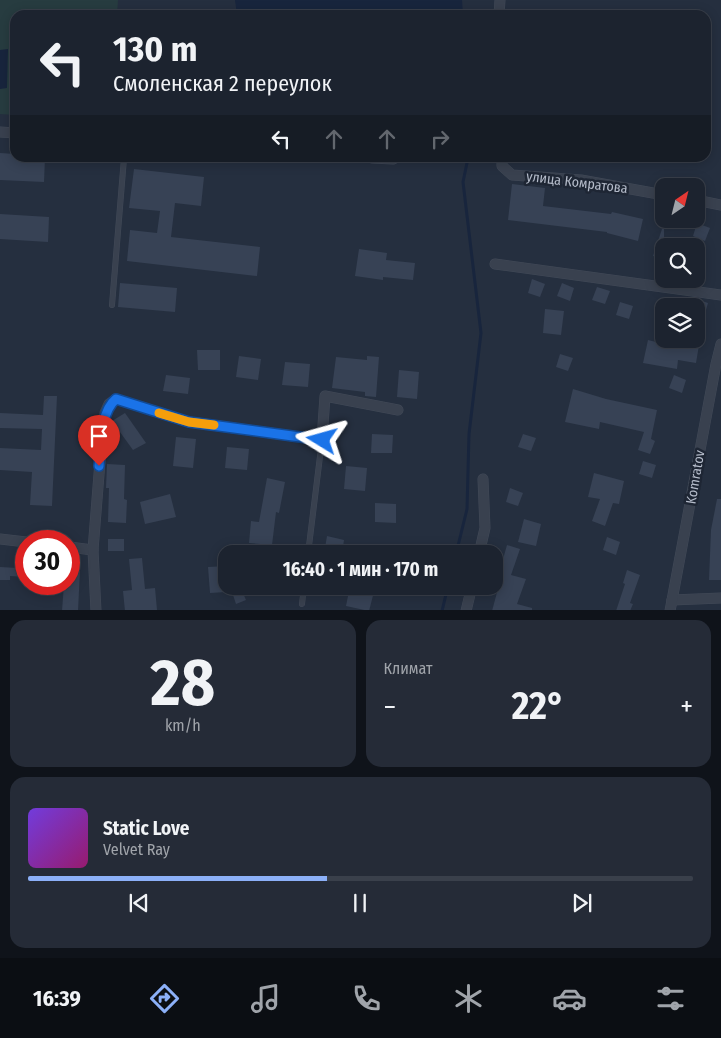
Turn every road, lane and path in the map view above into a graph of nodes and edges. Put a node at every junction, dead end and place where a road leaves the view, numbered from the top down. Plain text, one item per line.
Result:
1 (124, 162) edge
2 (502, 162) edge
3 (655, 193) edge
4 (705, 202) edge
5 (721, 205) edge
6 (495, 264) dead end
7 (721, 295) edge
8 (112, 305) dead end
9 (721, 344) edge
10 (398, 410) dead end
11 (322, 440) junction
12 (483, 479) dead end
13 (0, 539) edge
14 (15, 541) edge
15 (309, 545) edge
16 (482, 545) edge
17 (80, 548) edge
18 (93, 550) junction
19 (303, 595) edge
20 (470, 595) edge
21 (721, 598) edge
22 (302, 604) dead end
23 (671, 605) edge
24 (96, 610) edge
25 (466, 610) edge

1 - 8 lane
2 - 3 street, улица Комратова
4 - 5 street
6 - 7 street
9 - 23 street, Komratov
10 - 11 street
11 - 15 lane
11 - 18 street
12 - 16 street
13 - 14 street
17 - 18 street
18 - 24 street
19 - 22 lane
20 - 25 street
21 - 23 street

